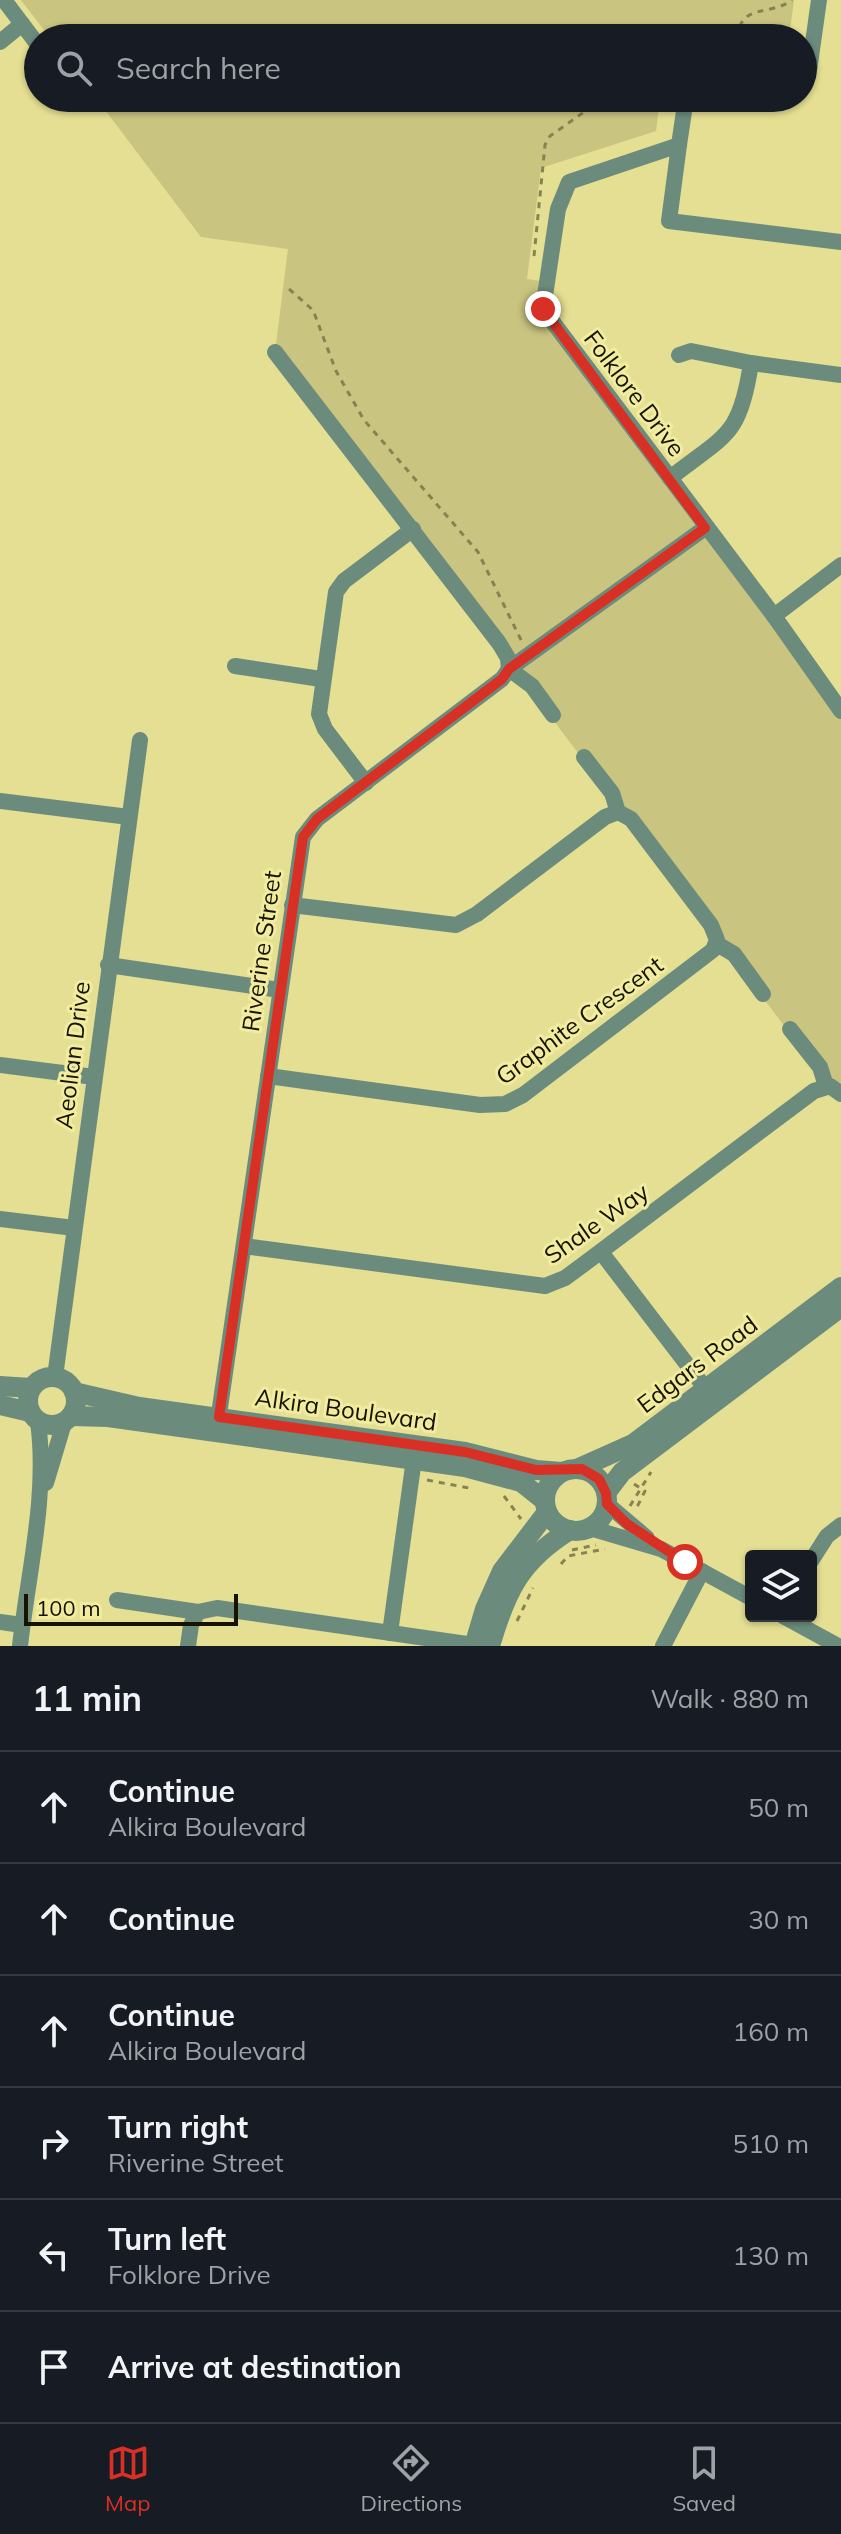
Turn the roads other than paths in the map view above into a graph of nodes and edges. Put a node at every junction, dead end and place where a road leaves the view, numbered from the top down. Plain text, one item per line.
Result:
1 (4, 0) edge
2 (819, 0) edge
3 (22, 24) junction
4 (816, 24) edge
5 (24, 27) edge
6 (0, 42) edge
7 (684, 112) edge
8 (679, 145) junction
9 (841, 242) edge
10 (275, 352) dead end
11 (679, 355) dead end
12 (751, 363) junction
13 (841, 375) edge
14 (670, 478) junction
15 (705, 528) junction
16 (413, 529) junction
17 (841, 565) edge
18 (774, 616) junction
19 (235, 666) dead end
20 (509, 669) junction
21 (321, 679) junction
22 (841, 711) edge
23 (553, 715) dead end
24 (140, 740) dead end
25 (584, 757) dead end
26 (366, 783) junction
27 (0, 801) edge
28 (618, 812) junction
29 (129, 817) junction
30 (292, 905) junction
31 (717, 944) junction
32 (108, 965) junction
33 (280, 990) junction
34 (763, 994) dead end
35 (790, 1029) dead end
36 (0, 1065) edge
37 (268, 1076) junction
38 (94, 1077) junction
39 (834, 1090) edge
40 (0, 1219) edge
41 (74, 1228) junction
42 (244, 1246) junction
43 (601, 1252) junction
44 (841, 1287) edge
45 (841, 1307) edge
46 (55, 1377) junction
47 (0, 1386) edge
48 (31, 1388) junction
49 (74, 1392) junction
50 (711, 1395) junction
51 (0, 1405) edge
52 (34, 1417) junction
53 (68, 1419) junction
54 (218, 1425) junction
55 (414, 1459) junction
56 (569, 1470) junction
57 (607, 1498) junction
58 (546, 1507) junction
59 (37, 1511) junction
60 (841, 1525) edge
61 (580, 1529) junction
62 (661, 1549) junction
63 (817, 1552) edge
64 (702, 1571) junction
65 (745, 1595) edge
66 (117, 1600) dead end
67 (198, 1612) junction
68 (0, 1622) edge
69 (794, 1622) edge
70 (22, 1625) junction
71 (390, 1633) junction
72 (20, 1646) edge
73 (188, 1646) edge
74 (480, 1646) edge
75 (663, 1646) edge
76 (838, 1646) edge

1 - 3 street
2 - 4 street
3 - 5 street
3 - 6 street
7 - 8 street
8 - 9 street
8 - 14 street, Folklore Drive
10 - 16 street
11 - 12 street
12 - 13 street
12 - 14 street
14 - 15 street, Folklore Drive
15 - 18 street, Folklore Drive
15 - 20 street, Riverine Street
16 - 20 street
16 - 21 street
17 - 18 street
18 - 22 street, Folklore Drive
19 - 21 street
20 - 23 street
20 - 26 street, Riverine Street
21 - 26 street
24 - 29 street, Aeolian Drive
25 - 28 street
26 - 30 street, Riverine Street
27 - 29 street
28 - 30 street
28 - 31 street
29 - 32 street, Aeolian Drive
30 - 33 street, Riverine Street
31 - 34 street
31 - 37 street, Graphite Crescent
32 - 33 street
32 - 38 street, Aeolian Drive
33 - 37 street, Riverine Street
35 - 39 street
36 - 38 street
37 - 42 street, Riverine Street
38 - 41 street, Aeolian Drive
39 - 43 street, Shale Way
40 - 41 street
41 - 46 street, Aeolian Drive
42 - 43 street, Shale Way
42 - 54 street, Riverine Street
43 - 50 street
44 - 50 street, Edgars Road
45 - 50 street, Edgars Road
46 - 48 street
46 - 49 street
47 - 48 street
48 - 52 street
49 - 53 street
49 - 54 street, Alkira Boulevard
50 - 56 street, Edgars Road
50 - 57 street, Edgars Road
51 - 52 street
52 - 53 street
52 - 59 street
53 - 54 street, Alkira Boulevard
53 - 59 street
54 - 55 street, Alkira Boulevard
54 - 56 street, Alkira Boulevard
55 - 58 street, Alkira Boulevard
55 - 71 street
56 - 57 street
56 - 58 street
57 - 61 street
57 - 62 street
58 - 61 street
58 - 74 street
59 - 70 street
60 - 63 street
61 - 62 street
61 - 74 street
62 - 64 street
64 - 65 street
64 - 75 street
66 - 67 street
67 - 71 street
67 - 73 street
68 - 70 street
69 - 76 street
70 - 72 street
71 - 74 street

